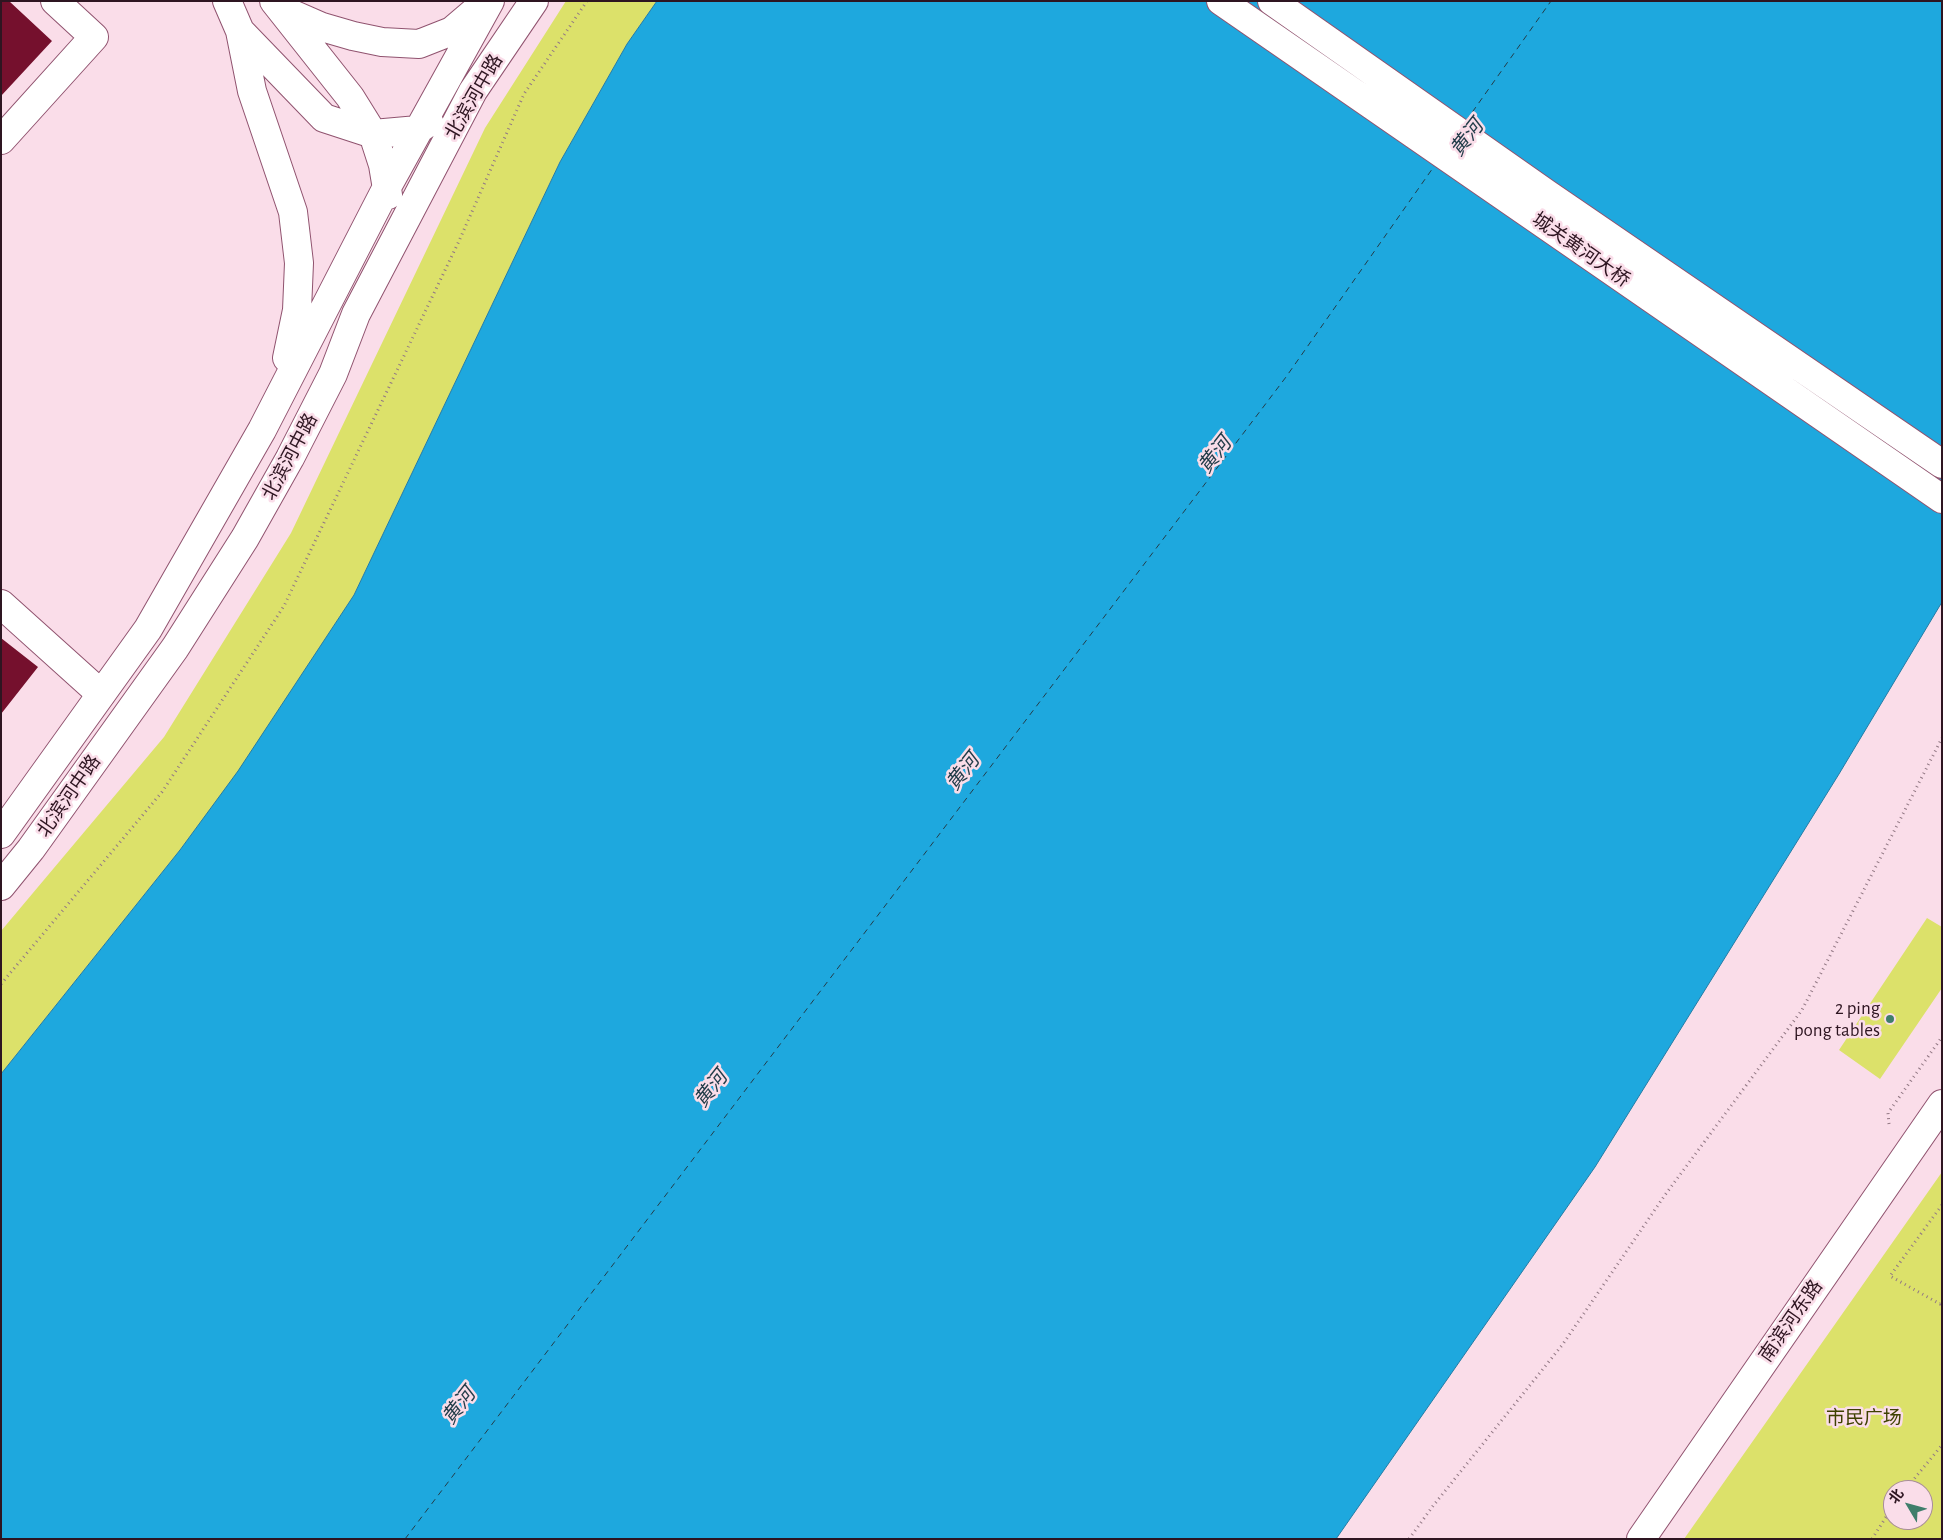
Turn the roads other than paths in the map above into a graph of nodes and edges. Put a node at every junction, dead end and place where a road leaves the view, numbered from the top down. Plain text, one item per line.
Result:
1 (55, 1) edge
2 (227, 1) edge
3 (488, 1) edge
4 (534, 1) edge
5 (1221, 1) edge
6 (1272, 1) edge
7 (277, 4) edge
8 (240, 32) junction
9 (473, 91) junction
10 (418, 130) junction
11 (373, 134) junction
12 (1, 140) edge
13 (387, 187) junction
14 (356, 314) junction
15 (262, 430) junction
16 (1942, 464) edge
17 (1942, 499) edge
18 (1, 604) edge
19 (101, 694) junction
20 (1, 834) edge
21 (1, 886) edge
22 (1942, 1104) edge
23 (1642, 1539) edge

1 - 12 main road
2 - 8 main road
3 - 7 main road
3 - 10 main road, 北滨河中路
4 - 9 main road, 北滨河中路
5 - 17 main road, 城关黄河大桥
6 - 16 main road, 城关黄河大桥
7 - 11 main road
8 - 11 main road
8 - 15 main road
9 - 10 main road
9 - 14 main road, 北滨河中路
10 - 11 main road
10 - 13 main road, 北滨河中路
11 - 13 main road
13 - 14 main road
13 - 15 main road, 北滨河中路
14 - 21 main road, 北滨河中路
15 - 19 main road, 北滨河中路
18 - 19 main road
19 - 20 main road, 北滨河中路
22 - 23 main road, 南滨河东路

